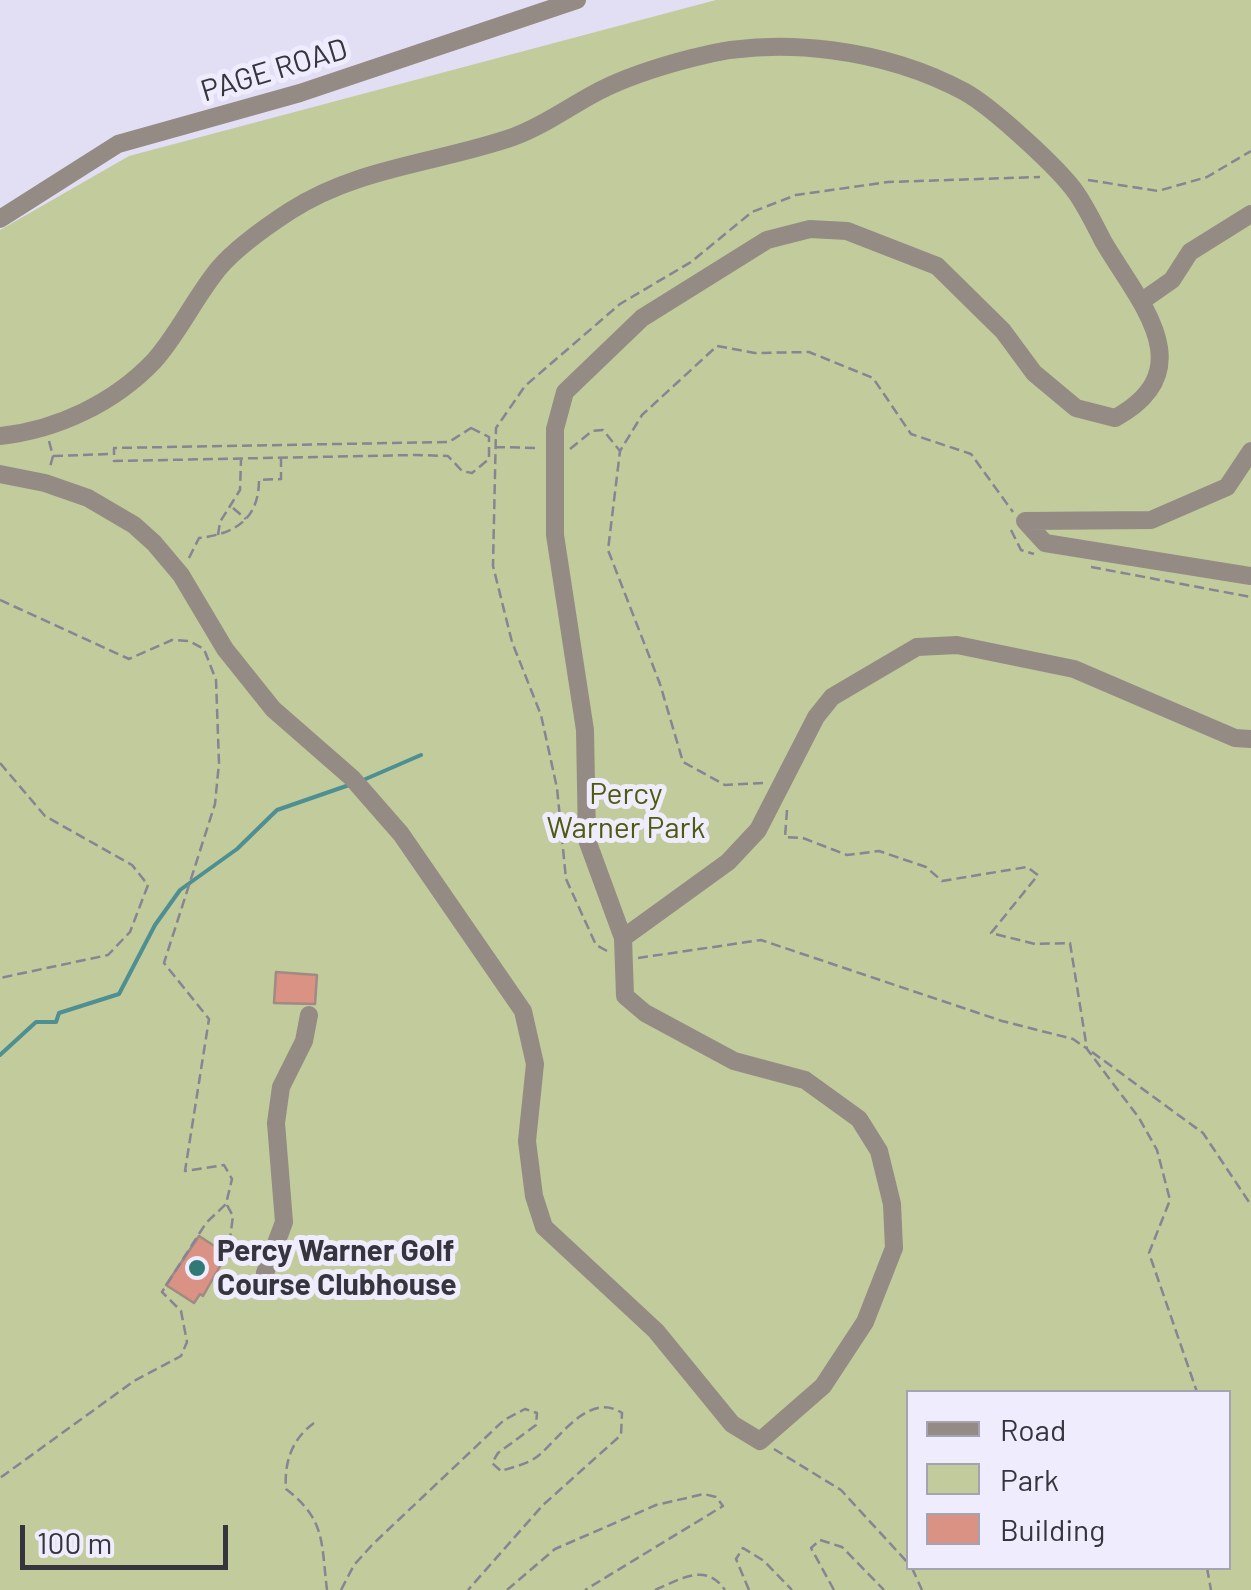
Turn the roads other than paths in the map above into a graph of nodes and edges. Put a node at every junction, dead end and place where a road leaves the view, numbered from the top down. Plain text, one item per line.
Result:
1 (577, 0) edge
2 (1251, 214) edge
3 (0, 219) edge
4 (1142, 301) junction
5 (0, 436) edge
6 (1251, 451) edge
7 (0, 474) edge
8 (1251, 576) edge
9 (1251, 740) edge
10 (623, 938) junction
11 (309, 1015) dead end
12 (264, 1273) dead end

1 - 3 street, PAGE ROAD
2 - 4 street
4 - 5 street
4 - 10 street
6 - 8 street
7 - 10 street
9 - 10 street
11 - 12 street

